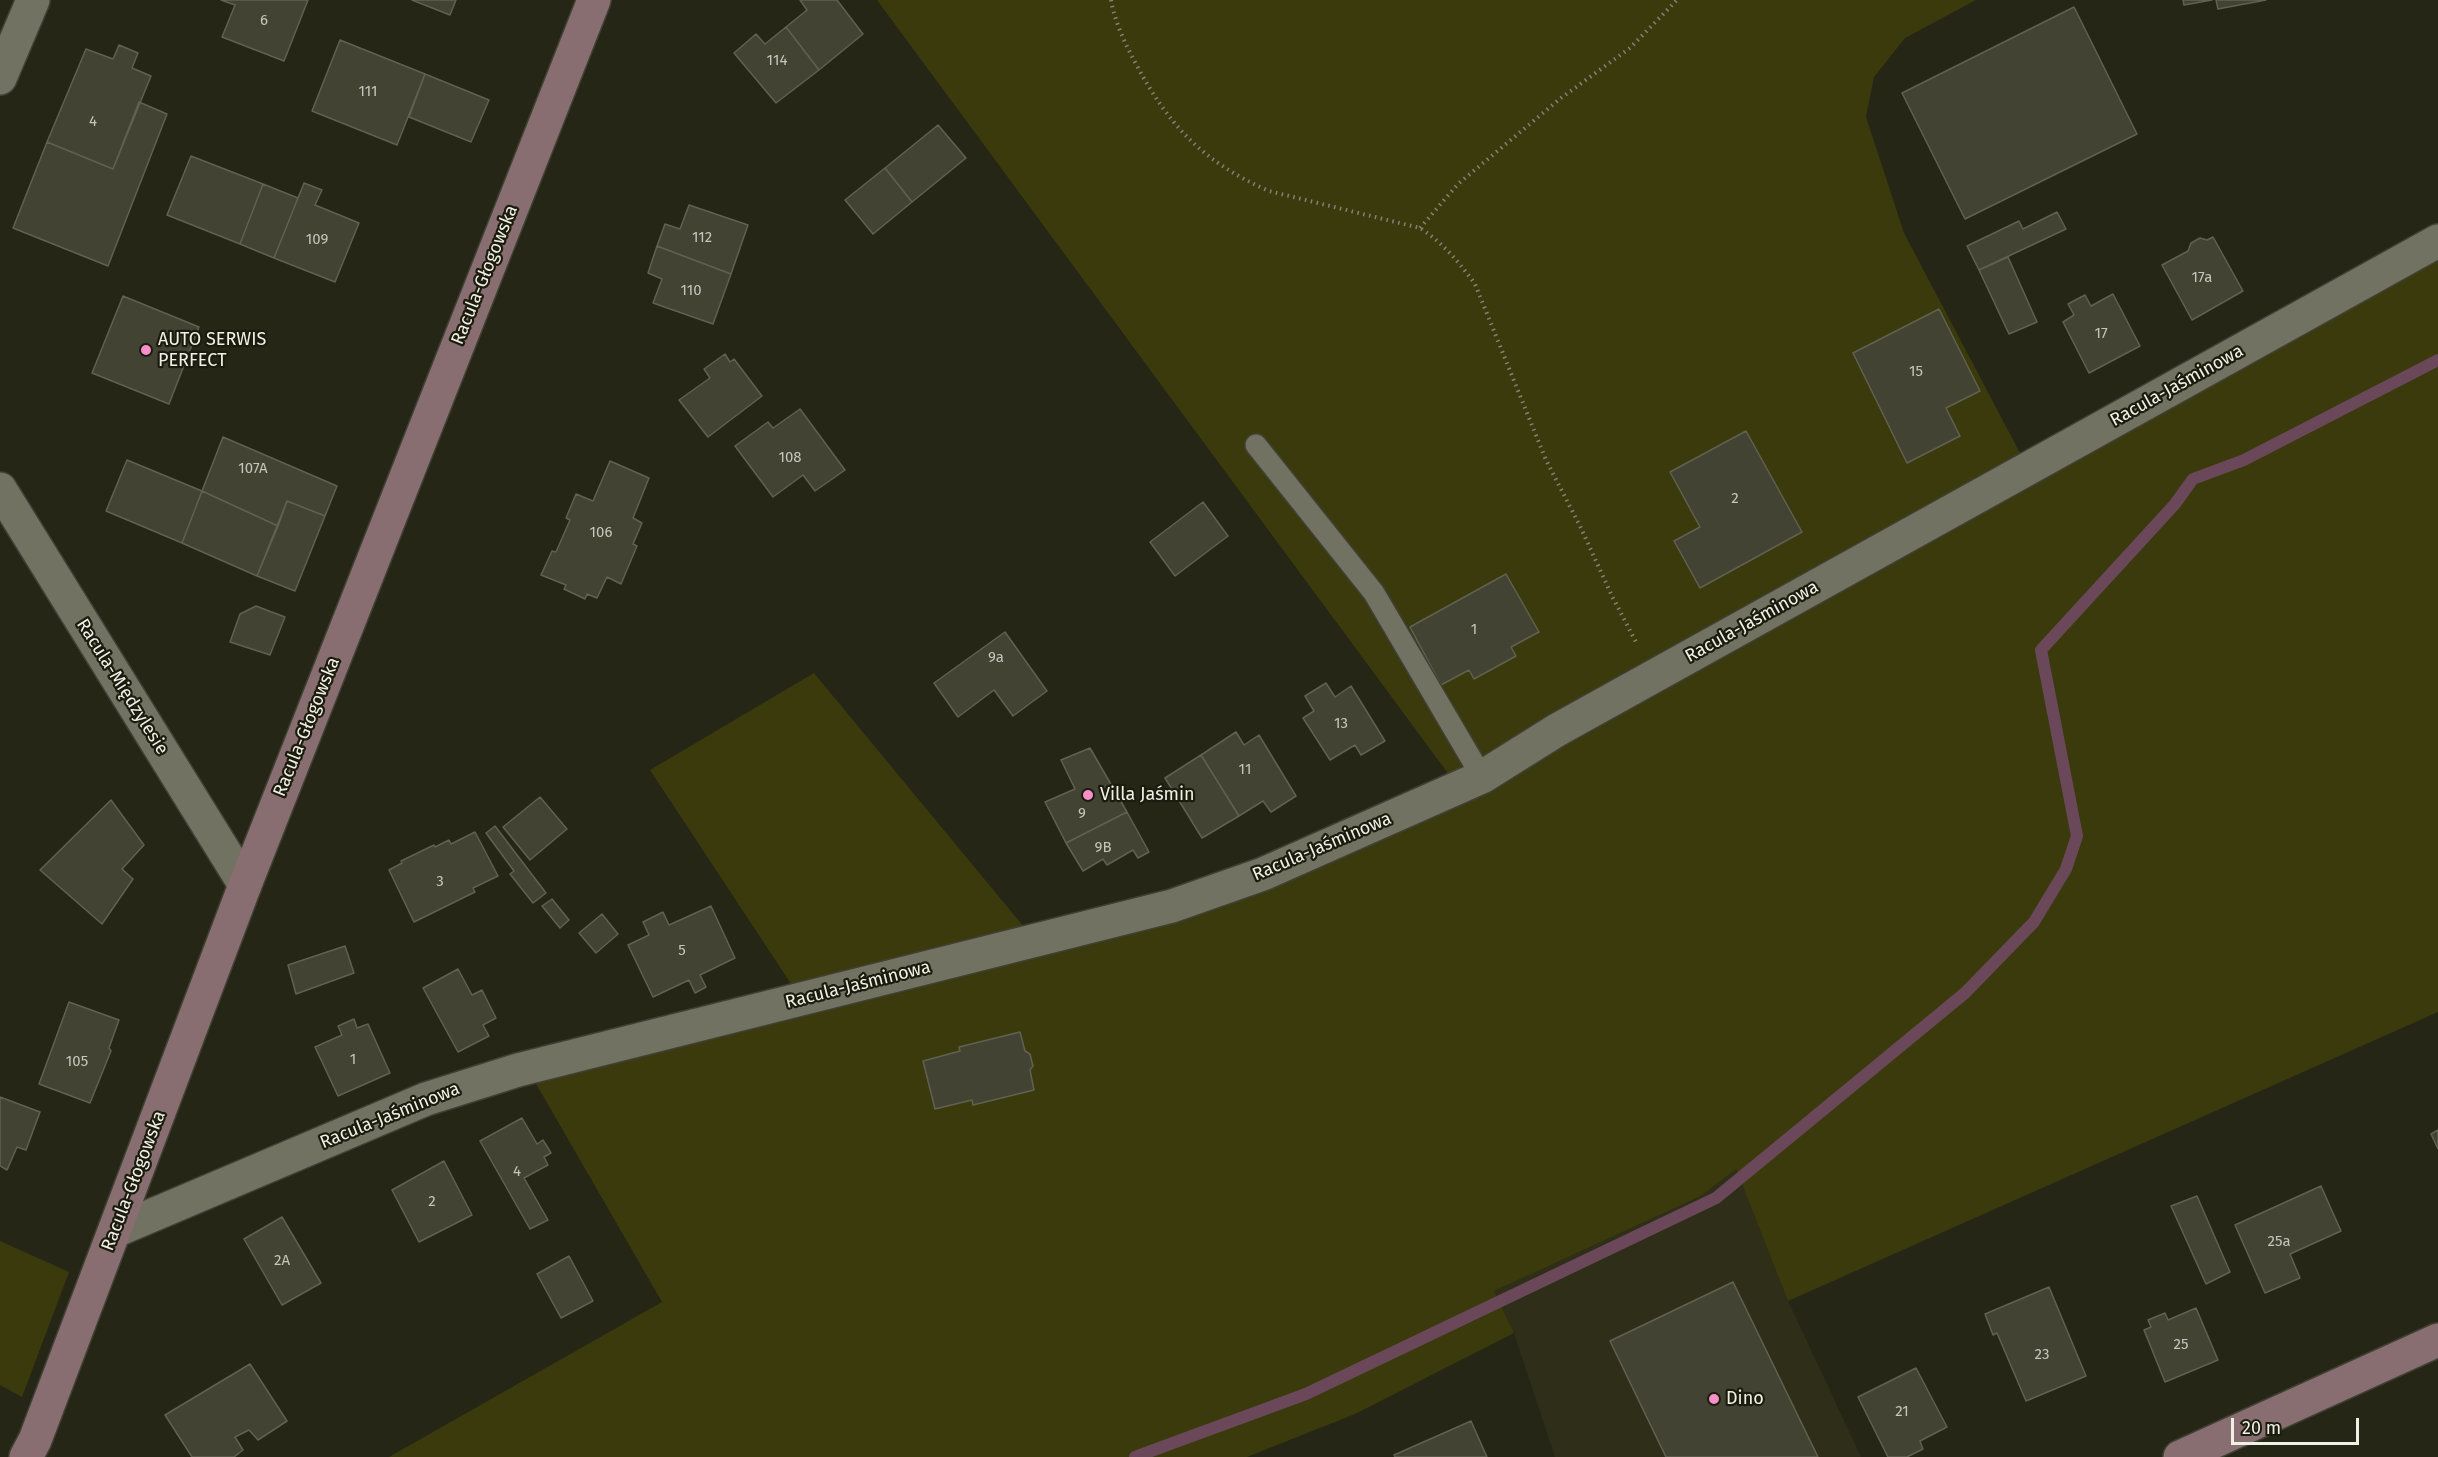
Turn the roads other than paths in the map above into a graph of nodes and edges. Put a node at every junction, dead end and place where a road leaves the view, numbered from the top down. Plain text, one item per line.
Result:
1 (33, 0) edge
2 (594, 0) edge
3 (0, 78) edge
4 (2438, 242) edge
5 (1256, 445) dead end
6 (0, 489) edge
7 (1482, 777) junction
8 (245, 885) junction
9 (116, 1231) junction
10 (2438, 1340) edge
11 (26, 1457) edge
12 (2180, 1457) edge

1 - 3 street
2 - 8 street, Racula-Głogowska
4 - 7 street, Racula-Jaśminowa
5 - 7 lane
6 - 8 street, Racula-Międzylesie
7 - 9 street, Racula-Jaśminowa
8 - 9 street, Racula-Głogowska
9 - 11 street, Racula-Głogowska
10 - 12 street

